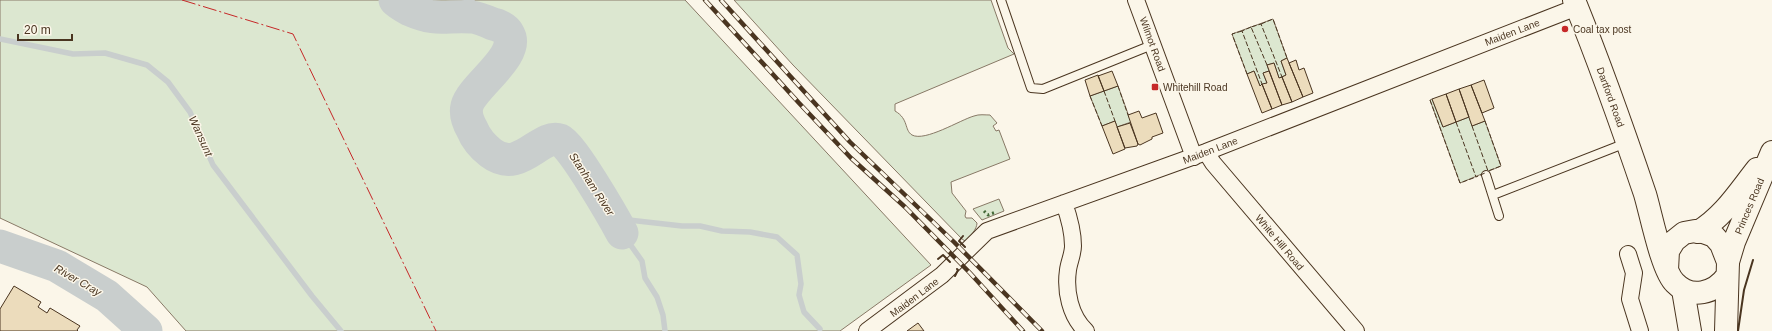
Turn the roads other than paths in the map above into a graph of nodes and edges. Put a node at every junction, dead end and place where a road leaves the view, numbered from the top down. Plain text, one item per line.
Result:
1 (1000, 0) edge
2 (1136, 0) edge
3 (1576, 3) edge
4 (1152, 45) junction
5 (1627, 143) junction
6 (1772, 150) edge
7 (1200, 154) junction
8 (1486, 175) dead end
9 (1493, 195) junction
10 (1645, 196) junction
11 (1064, 203) junction
12 (1499, 216) dead end
13 (1691, 232) junction
14 (1628, 254) dead end
15 (1728, 269) junction
16 (1667, 270) junction
17 (1683, 290) junction
18 (867, 331) edge
19 (1086, 331) edge
20 (1356, 331) edge
21 (1640, 331) edge
22 (1690, 331) edge
23 (1726, 331) edge

1 - 4 lane
2 - 4 street, Wilmot Road
3 - 5 main road, Dartford Road
3 - 7 street, Maiden Lane
4 - 7 street, Wilmot Road
5 - 9 lane
5 - 10 main road, Dartford Road
6 - 13 main road, Princes Road
6 - 15 main road, Princes Road
7 - 11 street, Maiden Lane
7 - 20 street, White Hill Road
8 - 9 lane
9 - 12 lane
10 - 13 main road, Dartford Road
10 - 16 main road, Dartford Road
11 - 18 street, Maiden Lane
11 - 19 street
13 - 15 main road
13 - 16 main road
14 - 21 street
15 - 17 main road
15 - 23 main road
16 - 17 main road
17 - 22 main road

